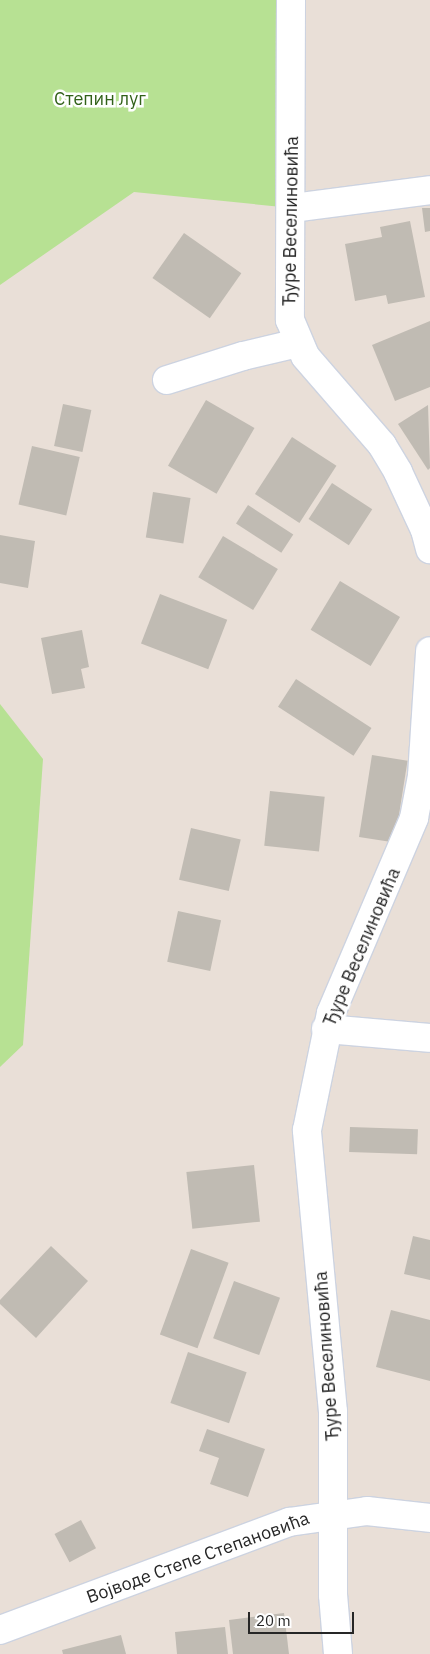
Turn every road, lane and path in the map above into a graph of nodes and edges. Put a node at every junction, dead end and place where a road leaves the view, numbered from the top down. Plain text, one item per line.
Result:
1 (291, 0) edge
2 (430, 190) edge
3 (292, 208) junction
4 (298, 343) junction
5 (167, 380) dead end
6 (430, 549) edge
7 (430, 651) edge
8 (326, 1028) junction
9 (430, 1038) edge
10 (335, 1513) junction
11 (430, 1518) edge
12 (0, 1630) edge
13 (338, 1654) edge

1 - 3 street, Ђуре Веселиновића
2 - 3 street
3 - 4 street, Ђуре Веселиновића
4 - 5 street
4 - 6 street, Ђуре Веселиновића
7 - 8 street, Ђуре Веселиновића
8 - 9 street
8 - 10 street, Ђуре Веселиновића
10 - 11 street, Војводе Степе Степановића
10 - 12 street, Војводе Степе Степановића
10 - 13 street, Ђуре Веселиновића

